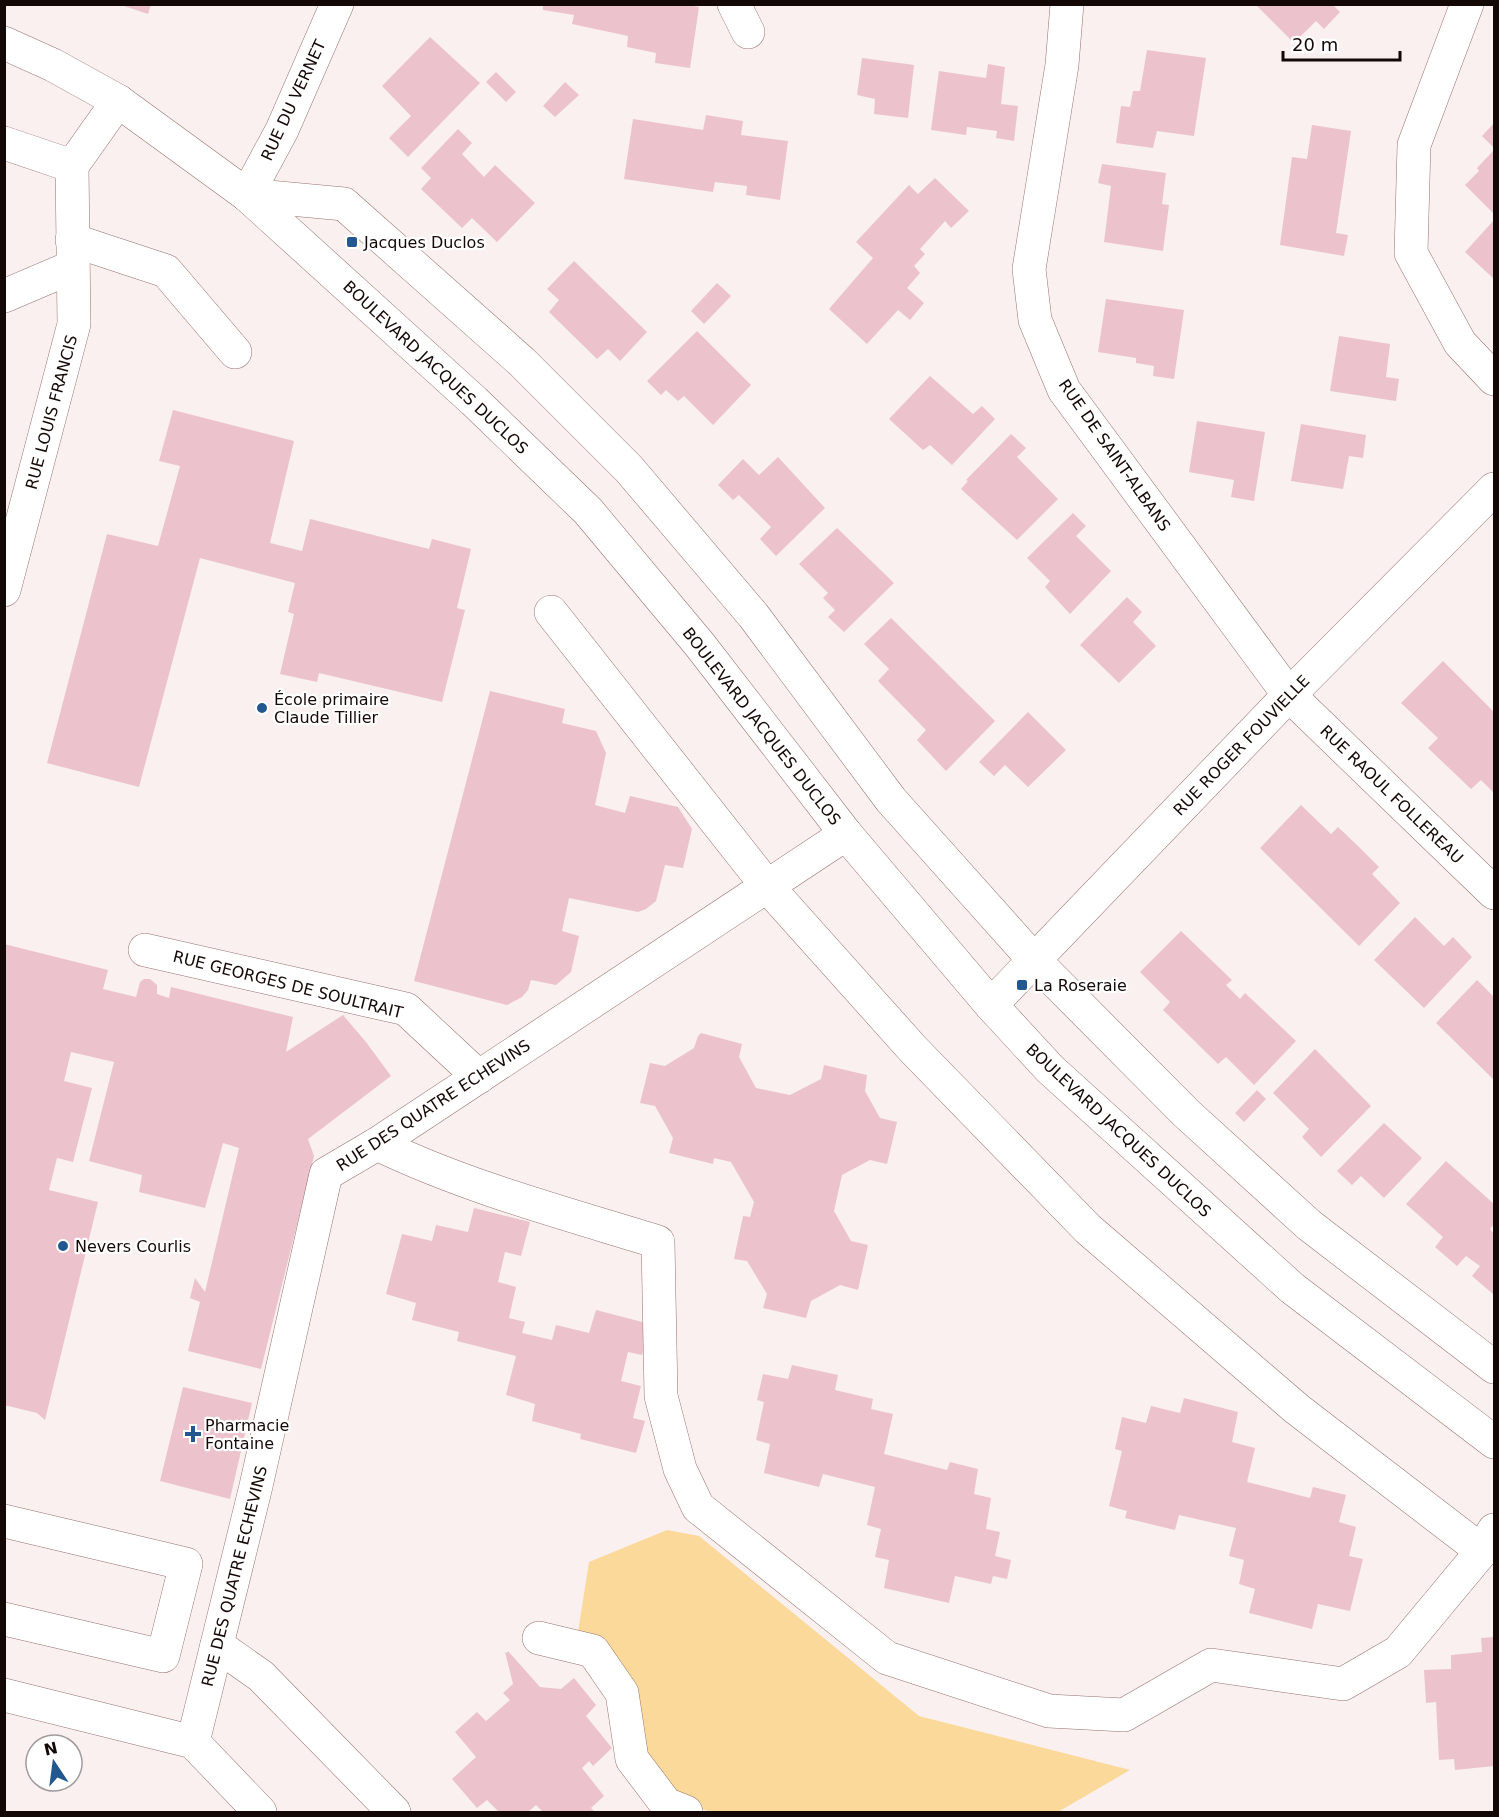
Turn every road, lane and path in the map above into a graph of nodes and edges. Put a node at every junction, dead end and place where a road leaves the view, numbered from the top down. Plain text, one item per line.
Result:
1 (337, 4) edge
2 (1067, 4) edge
3 (1467, 4) edge
4 (4, 43) edge
5 (118, 101) junction
6 (4, 144) edge
7 (72, 166) junction
8 (247, 195) junction
9 (72, 254) junction
10 (4, 296) edge
11 (234, 352) dead end
12 (1494, 379) edge
13 (1494, 489) edge
14 (4, 590) edge
15 (551, 612) dead end
16 (1289, 695) junction
17 (846, 834) junction
18 (767, 886) junction
19 (1494, 893) edge
20 (145, 950) dead end
21 (1034, 960) junction
22 (991, 1005) junction
23 (479, 1077) junction
24 (377, 1144) junction
25 (1494, 1367) edge
26 (1494, 1442) edge
27 (4, 1521) edge
28 (1488, 1541) edge
29 (4, 1619) edge
30 (539, 1638) dead end
31 (217, 1645) junction
32 (4, 1695) edge
33 (193, 1742) junction
34 (260, 1812) edge
35 (394, 1812) edge
36 (686, 1812) edge

1 - 8 street, RUE DU VERNET
2 - 16 street, RUE DE SAINT-ALBANS
3 - 12 street
4 - 5 street, BOULEVARD JACQUES DUCLOS
5 - 7 street
5 - 8 street, BOULEVARD JACQUES DUCLOS
6 - 7 street
7 - 9 street, RUE LOUIS FRANCIS
8 - 17 street, BOULEVARD JACQUES DUCLOS
8 - 21 street
9 - 10 street
9 - 11 street
9 - 14 street, RUE LOUIS FRANCIS
13 - 16 street, RUE ROGER FOUVIELLE
15 - 18 street
16 - 19 street, RUE RAOUL FOLLEREAU
16 - 21 street, RUE ROGER FOUVIELLE
17 - 18 street, RUE DES QUATRE ECHEVINS
17 - 22 street, BOULEVARD JACQUES DUCLOS
18 - 23 street, RUE DES QUATRE ECHEVINS
18 - 28 street
20 - 23 street, RUE GEORGES DE SOULTRAIT
21 - 22 street, RUE ROGER FOUVIELLE
21 - 25 street
22 - 26 street, BOULEVARD JACQUES DUCLOS
23 - 24 street, RUE DES QUATRE ECHEVINS
24 - 28 street
24 - 31 street, RUE DES QUATRE ECHEVINS
27 - 29 street
30 - 36 street
31 - 33 street, RUE DES QUATRE ECHEVINS
31 - 35 street
32 - 33 street
33 - 34 street

